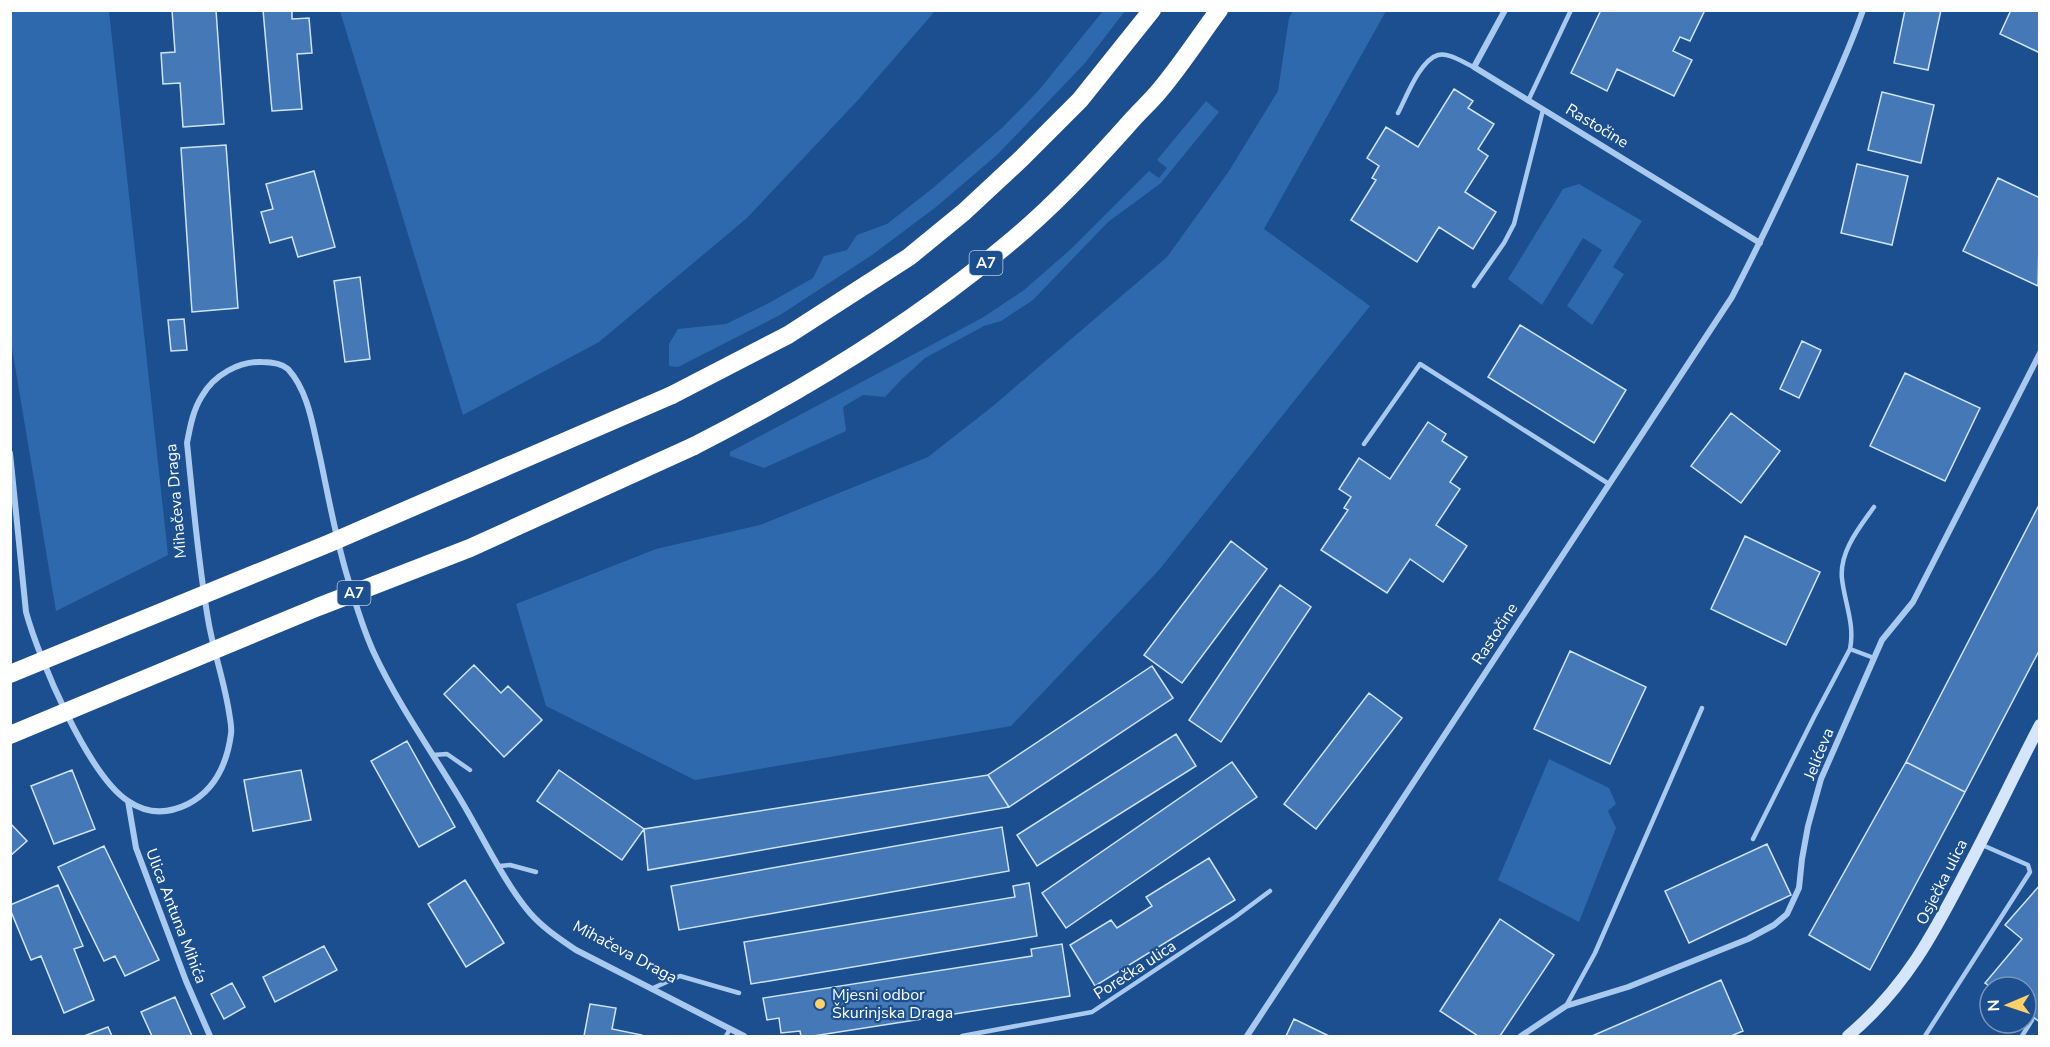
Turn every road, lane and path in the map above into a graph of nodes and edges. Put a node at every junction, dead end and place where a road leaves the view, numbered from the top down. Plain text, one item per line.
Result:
1 (1152, 10) edge
2 (1220, 10) edge
3 (1505, 10) edge
4 (1571, 10) edge
5 (1863, 10) edge
6 (1474, 67) junction
7 (1528, 101) junction
8 (1543, 110) junction
9 (1398, 113) dead end
10 (1760, 243) junction
11 (1474, 285) dead end
12 (2040, 353) edge
13 (1364, 444) dead end
14 (10, 453) edge
15 (1609, 484) junction
16 (1874, 507) dead end
17 (1850, 650) junction
18 (1874, 658) junction
19 (10, 674) edge
20 (1702, 708) dead end
21 (2040, 725) edge
22 (10, 735) edge
23 (433, 755) junction
24 (470, 770) dead end
25 (128, 801) junction
26 (1753, 839) dead end
27 (1980, 844) junction
28 (500, 866) junction
29 (536, 872) dead end
30 (1270, 891) dead end
31 (651, 989) junction
32 (740, 993) dead end
33 (1566, 1006) junction
34 (729, 1029) junction
35 (210, 1036) edge
36 (726, 1036) edge
37 (744, 1036) edge
38 (962, 1036) edge
39 (1247, 1036) edge
40 (1521, 1036) edge
41 (1848, 1036) edge
42 (1925, 1036) edge

1 - 19 highway, bridge
2 - 22 highway, A7, bridge
3 - 6 street
4 - 7 lane
5 - 10 street, Rastočine
6 - 7 street, Rastočine
6 - 9 lane
7 - 8 street, Rastočine
8 - 10 street, Rastočine
8 - 11 lane
10 - 15 street, Rastočine
12 - 18 street, Jelićeva
13 - 15 lane
14 - 25 street, Mihačeva Draga
15 - 39 street, Rastočine
16 - 17 lane
17 - 18 lane
17 - 26 lane
18 - 33 street, Jelićeva
20 - 33 lane
21 - 27 main road, Osječka ulica
23 - 24 lane
23 - 25 street, Mihačeva Draga
23 - 28 street, Mihačeva Draga
25 - 35 street, Ulica Antuna Mihića
27 - 41 main road, Osječka ulica
27 - 42 lane
28 - 29 lane
28 - 31 street, Mihačeva Draga
30 - 38 lane, Porečka ulica
31 - 32 lane
31 - 34 street, Mihačeva Draga
33 - 40 street, Jelićeva
34 - 36 lane
34 - 37 street, Mihačeva Draga

